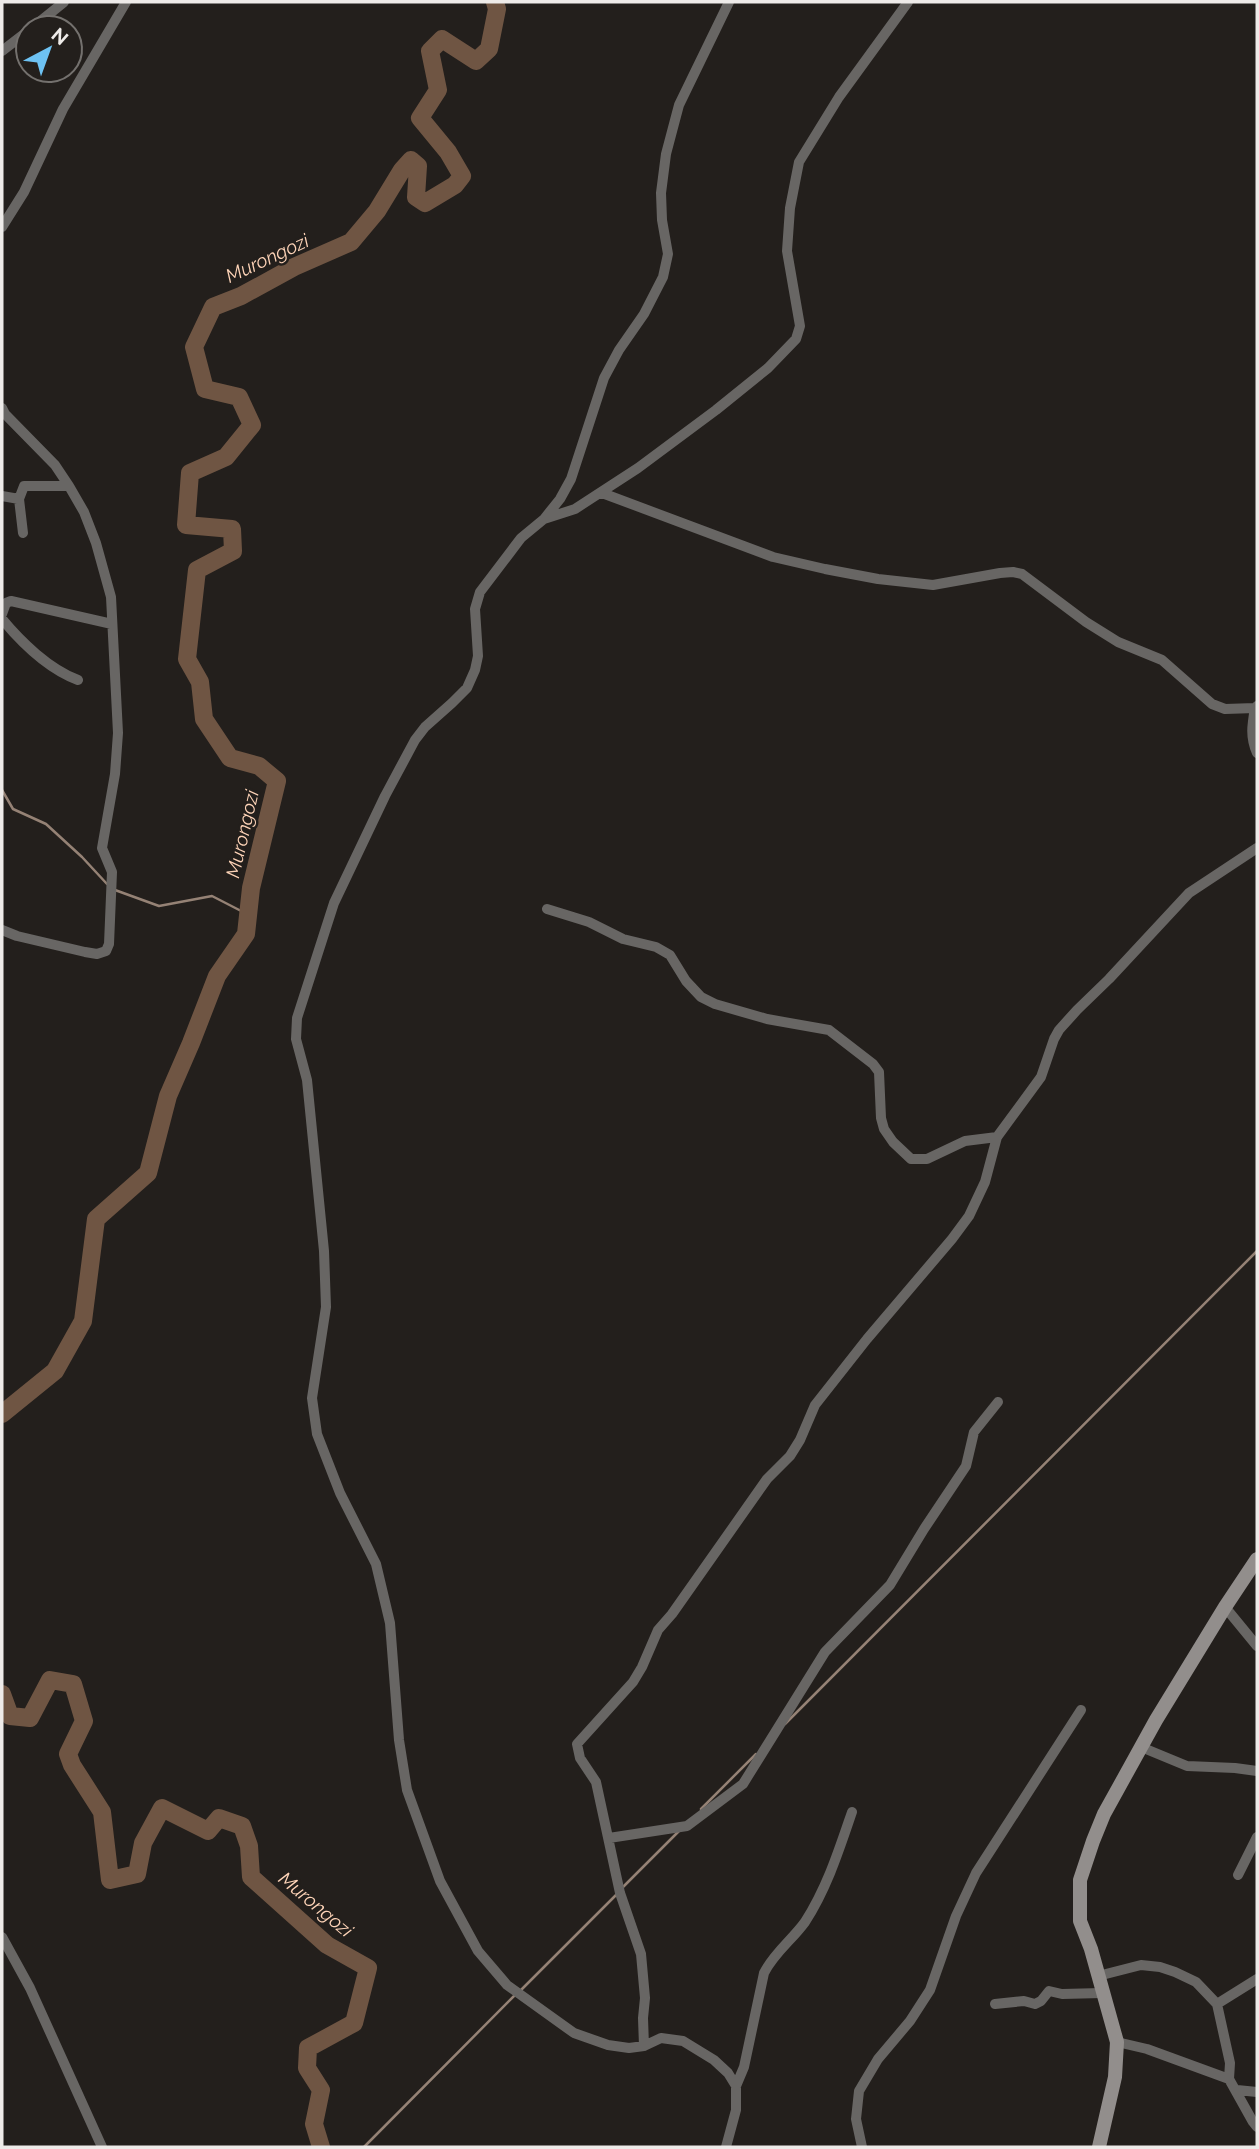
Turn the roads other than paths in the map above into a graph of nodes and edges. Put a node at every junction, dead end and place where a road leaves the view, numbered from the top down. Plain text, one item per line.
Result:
1 (64, 2) edge
2 (126, 2) edge
3 (729, 2) edge
4 (908, 2) edge
5 (49, 14) edge
6 (2, 227) edge
7 (2, 408) edge
8 (69, 486) junction
9 (602, 493) junction
10 (2, 496) edge
11 (19, 499) junction
12 (544, 519) junction
13 (23, 533) dead end
14 (2, 616) edge
15 (112, 624) junction
16 (78, 680) dead end
17 (1256, 707) edge
18 (1257, 753) edge
19 (1257, 848) edge
20 (547, 909) dead end
21 (2, 930) edge
22 (997, 1137) junction
23 (998, 1402) dead end
24 (1257, 1559) edge
25 (1225, 1607) junction
26 (1257, 1646) edge
27 (1081, 1710) dead end
28 (1141, 1747) junction
29 (1257, 1771) edge
30 (852, 1812) dead end
31 (1257, 1837) edge
32 (609, 1838) junction
33 (1238, 1875) dead end
34 (2, 1937) edge
35 (1098, 1976) junction
36 (1257, 1979) edge
37 (1102, 1993) junction
38 (995, 2004) dead end
39 (1217, 2004) junction
40 (1117, 2042) junction
41 (644, 2046) junction
42 (1229, 2079) junction
43 (736, 2086) junction
44 (1237, 2090) junction
45 (1257, 2092) edge
46 (1257, 2127) edge
47 (102, 2147) edge
48 (726, 2147) edge
49 (862, 2147) edge
50 (1100, 2147) edge

1 - 5 street
2 - 6 street
3 - 12 street
4 - 9 street
7 - 8 street
8 - 11 street
8 - 15 street
9 - 12 street
9 - 17 street
10 - 11 street
11 - 13 street
12 - 41 street
14 - 15 street
14 - 16 street
15 - 21 street
17 - 18 street
19 - 22 street
20 - 22 street
22 - 32 street
23 - 32 street
24 - 25 street
25 - 26 street
25 - 28 street
27 - 49 street
28 - 29 street
28 - 35 street
30 - 43 street
31 - 33 street
32 - 41 street
34 - 47 street
35 - 37 street
35 - 39 street
36 - 39 street
37 - 38 street
37 - 40 street
39 - 42 street
40 - 42 street
40 - 50 street
41 - 43 street
42 - 44 street
43 - 48 street
44 - 45 street
44 - 46 street

